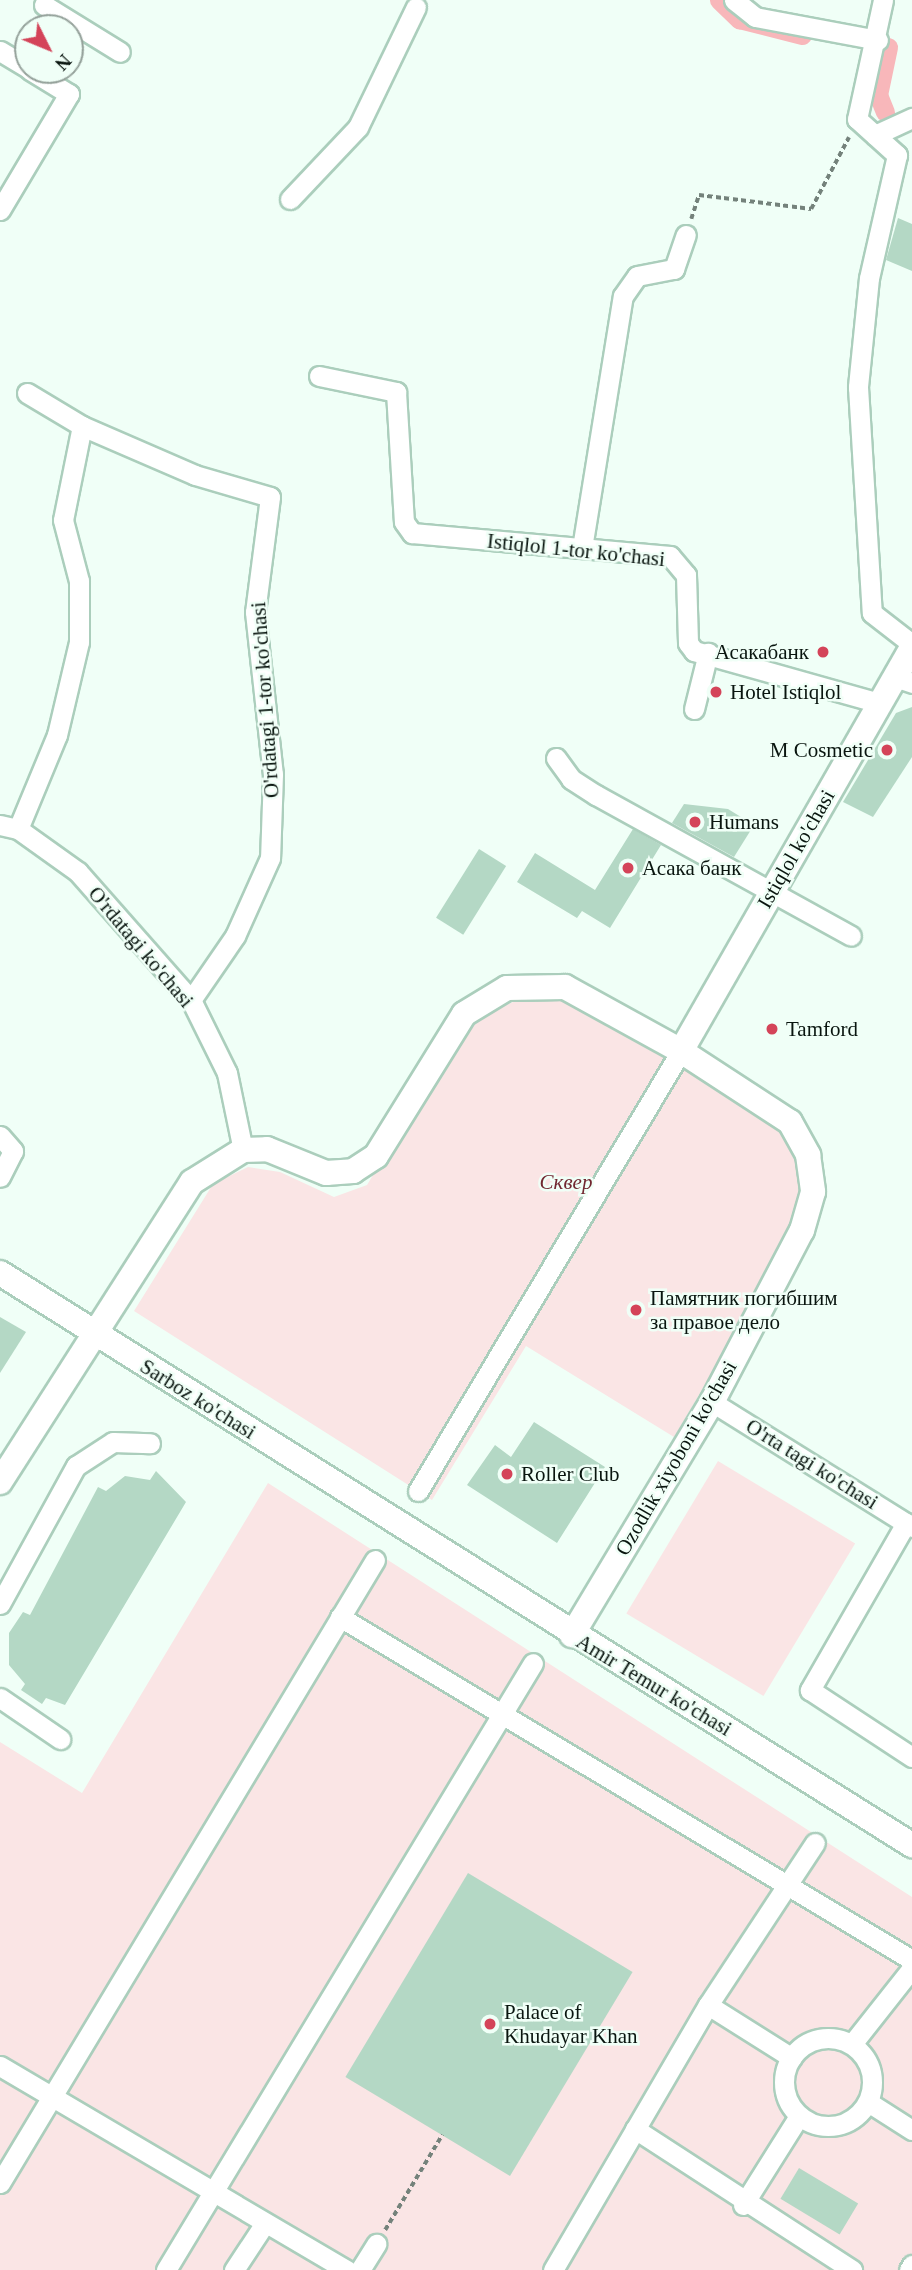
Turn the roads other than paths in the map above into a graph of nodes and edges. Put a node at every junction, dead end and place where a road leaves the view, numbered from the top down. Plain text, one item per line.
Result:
1 (734, 0) edge
2 (883, 0) edge
3 (43, 2) edge
4 (415, 2) edge
5 (878, 40) junction
6 (120, 52) dead end
7 (53, 84) edge
8 (912, 118) edge
9 (875, 135) junction
10 (290, 199) dead end
11 (0, 210) edge
12 (686, 235) road end
13 (319, 376) dead end
14 (27, 393) dead end
15 (82, 426) junction
16 (582, 548) junction
17 (912, 646) edge
18 (708, 653) junction
19 (903, 680) edge
20 (880, 703) junction
21 (694, 709) dead end
22 (556, 758) dead end
23 (9, 827) edge
24 (770, 895) junction
25 (851, 936) dead end
26 (191, 1000) junction
27 (681, 1051) junction
28 (0, 1136) edge
29 (243, 1150) junction
30 (0, 1177) edge
31 (0, 1273) edge
32 (91, 1332) junction
33 (712, 1402) junction
34 (150, 1443) dead end
35 (0, 1482) edge
36 (418, 1491) dead end
37 (397, 1524) joint
38 (909, 1525) edge
39 (375, 1560) dead end
40 (0, 1604) edge
41 (340, 1617) junction
42 (572, 1635) junction
43 (533, 1663) dead end
44 (0, 1698) edge
45 (501, 1718) junction
46 (60, 1739) dead end
47 (912, 1757) edge
48 (815, 1843) dead end
49 (912, 1845) edge
50 (788, 1887) junction
51 (912, 1960) edge
52 (912, 1968) edge
53 (708, 2006) junction
54 (852, 2044) junction
55 (792, 2058) junction
56 (0, 2066) edge
57 (48, 2094) junction
58 (868, 2102) junction
59 (799, 2116) junction
60 (635, 2129) junction
61 (912, 2130) edge
62 (0, 2183) edge
63 (209, 2193) junction
64 (743, 2205) junction
65 (265, 2223) junction
66 (376, 2244) road end
67 (912, 2265) edge
68 (166, 2270) edge
69 (234, 2270) edge
70 (347, 2270) edge
71 (360, 2270) edge
72 (553, 2270) edge
73 (852, 2270) edge
74 (909, 2270) edge

1 - 5 street
2 - 5 street
3 - 6 street
4 - 10 street
5 - 9 street
7 - 11 street
8 - 9 street
9 - 17 street
12 - 16 street
13 - 16 street, Istiqlol 1-tor ko'chasi
14 - 15 street, O'rdatagi 1-tor ko'chasi
15 - 23 street
15 - 26 street, O'rdatagi 1-tor ko'chasi
16 - 18 street, Istiqlol 1-tor ko'chasi
17 - 19 main road, Istiqlol ko'chasi
18 - 20 street
18 - 21 street
19 - 20 main road, Istiqlol ko'chasi
20 - 24 main road, Istiqlol ko'chasi
22 - 24 street
23 - 26 street, O'rdatagi ko'chasi
24 - 25 street
24 - 27 main road, Istiqlol ko'chasi
26 - 29 street, O'rdatagi ko'chasi
27 - 29 main road, Ozodlik xiyoboni ko'chasi
27 - 33 main road, Ozodlik xiyoboni ko'chasi
27 - 36 street
28 - 30 street
29 - 32 main road
31 - 32 main road, Sarboz ko'chasi
32 - 35 main road
32 - 37 main road, Sarboz ko'chasi
33 - 38 street, O'rta tagi ko'chasi
33 - 42 main road, Ozodlik xiyoboni ko'chasi
34 - 40 street
37 - 42 main road, Amir Temur ko'chasi
38 - 47 street
39 - 41 street
41 - 45 street
41 - 57 street
42 - 49 main road, Amir Temur ko'chasi
43 - 45 street
44 - 46 street
45 - 50 street
45 - 63 street
48 - 50 street
50 - 51 street
50 - 53 street
52 - 54 street
53 - 55 street
53 - 60 street
54 - 55 street
54 - 58 street
55 - 59 street
56 - 57 street
57 - 62 street
57 - 63 street
58 - 59 street
58 - 61 street
59 - 64 street
60 - 64 street
60 - 72 street
63 - 65 street
63 - 68 street
64 - 73 street
65 - 69 street
65 - 70 street
66 - 71 street
67 - 74 street

